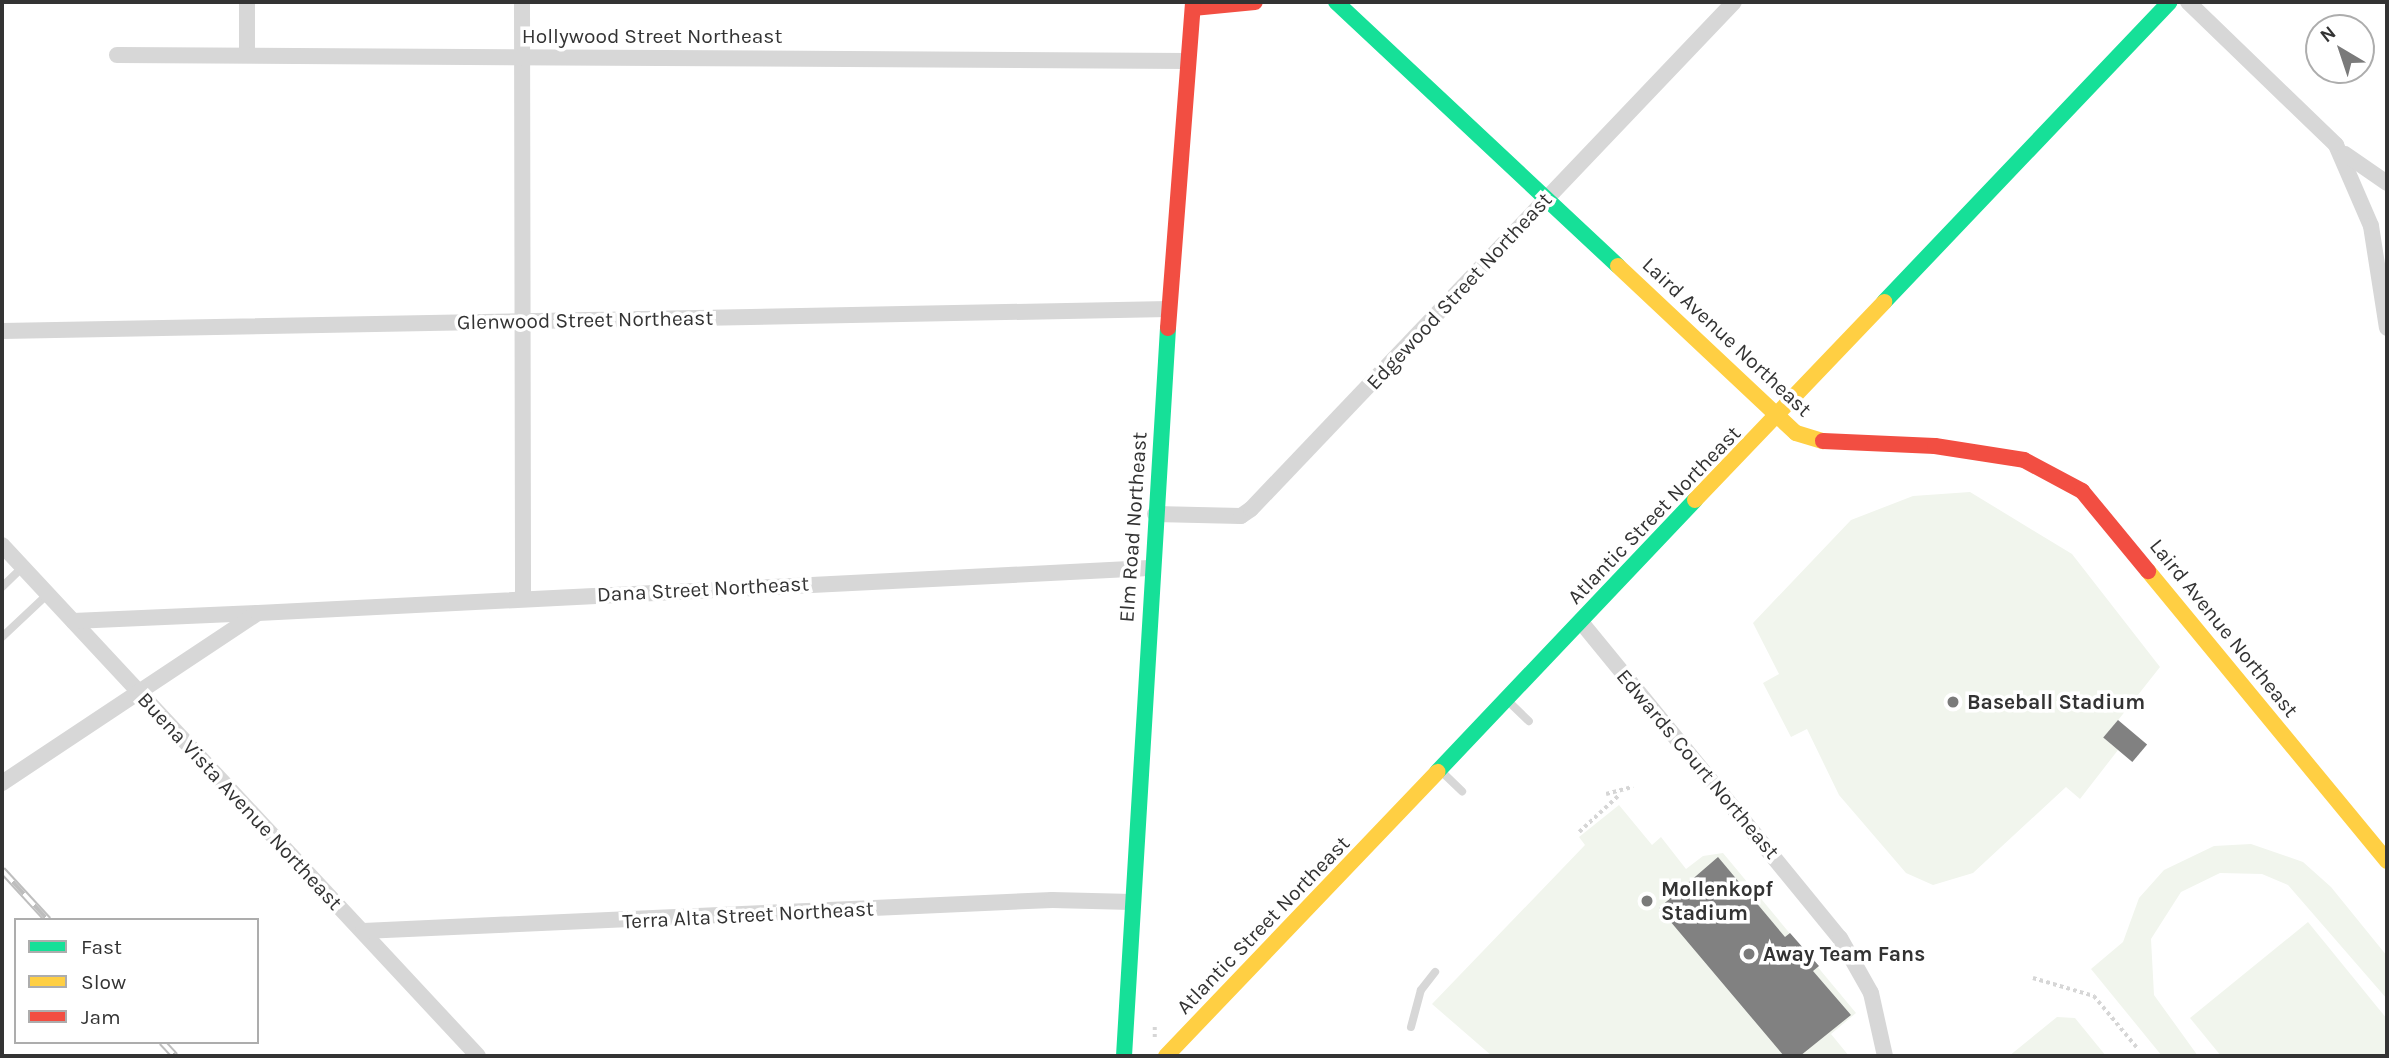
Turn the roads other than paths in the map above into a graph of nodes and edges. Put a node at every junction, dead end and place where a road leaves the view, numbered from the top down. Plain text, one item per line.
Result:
1 (247, 2) edge
2 (522, 2) edge
3 (1255, 2) edge
4 (1336, 2) edge
5 (1734, 2) edge
6 (2170, 2) edge
7 (2188, 2) edge
8 (1193, 5) edge
9 (247, 53) junction
10 (117, 55) dead end
11 (521, 56) junction
12 (1187, 61) junction
13 (2336, 145) junction
14 (2387, 183) edge
15 (1548, 198) junction
16 (2387, 246) edge
17 (2379, 265) junction
18 (1169, 309) junction
19 (522, 322) junction
20 (2387, 328) edge
21 (2, 331) edge
22 (1779, 418) junction
23 (1155, 513) junction
24 (2, 545) edge
25 (23, 567) junction
26 (1149, 568) junction
27 (2, 587) edge
28 (48, 594) junction
29 (523, 596) junction
30 (258, 613) junction
31 (73, 621) junction
32 (1581, 622) junction
33 (2, 637) edge
34 (139, 696) junction
35 (1507, 700) junction
36 (1529, 721) dead end
37 (1440, 770) junction
38 (4, 777) edge
39 (1462, 791) dead end
40 (2387, 861) edge
41 (1132, 902) junction
42 (363, 931) junction
43 (1435, 972) dead end
44 (1410, 1027) dead end
45 (478, 1056) edge
46 (1124, 1056) edge
47 (1166, 1056) edge
48 (1885, 1056) edge

1 - 9 street
2 - 11 street
3 - 8 street
4 - 15 street, Laird Avenue Northeast
5 - 15 street, Edgewood Street Northeast
6 - 22 street, Atlantic Street Northeast
7 - 13 street
8 - 12 street, Elm Road Northeast
9 - 10 street, Hollywood Street Northeast
9 - 11 street, Hollywood Street Northeast
11 - 12 street, Hollywood Street Northeast
11 - 19 street
12 - 18 street, Elm Road Northeast
13 - 14 street
13 - 17 street
15 - 22 street, Laird Avenue Northeast
15 - 23 street, Edgewood Street Northeast
16 - 17 street
17 - 20 street
18 - 19 street, Glenwood Street Northeast
18 - 23 street, Elm Road Northeast
19 - 21 street, Glenwood Street Northeast
19 - 29 street
22 - 32 street, Atlantic Street Northeast
22 - 40 street, Laird Avenue Northeast
23 - 26 street, Elm Road Northeast
24 - 25 street, Buena Vista Avenue Northeast
25 - 27 lane
25 - 28 street, Buena Vista Avenue Northeast
26 - 29 street, Dana Street Northeast
26 - 41 street, Elm Road Northeast
28 - 31 street, Buena Vista Avenue Northeast
28 - 33 lane
29 - 30 street, Dana Street Northeast
30 - 31 street, Dana Street Northeast
30 - 34 street
31 - 34 street, Buena Vista Avenue Northeast
32 - 35 street, Atlantic Street Northeast
32 - 48 street, Edwards Court Northeast
34 - 38 street
34 - 42 street, Buena Vista Avenue Northeast
35 - 36 lane
35 - 37 street, Atlantic Street Northeast
37 - 39 lane
37 - 47 street, Atlantic Street Northeast
41 - 42 street, Terra Alta Street Northeast
41 - 46 street, Elm Road Northeast
42 - 45 street, Buena Vista Avenue Northeast
43 - 44 lane

